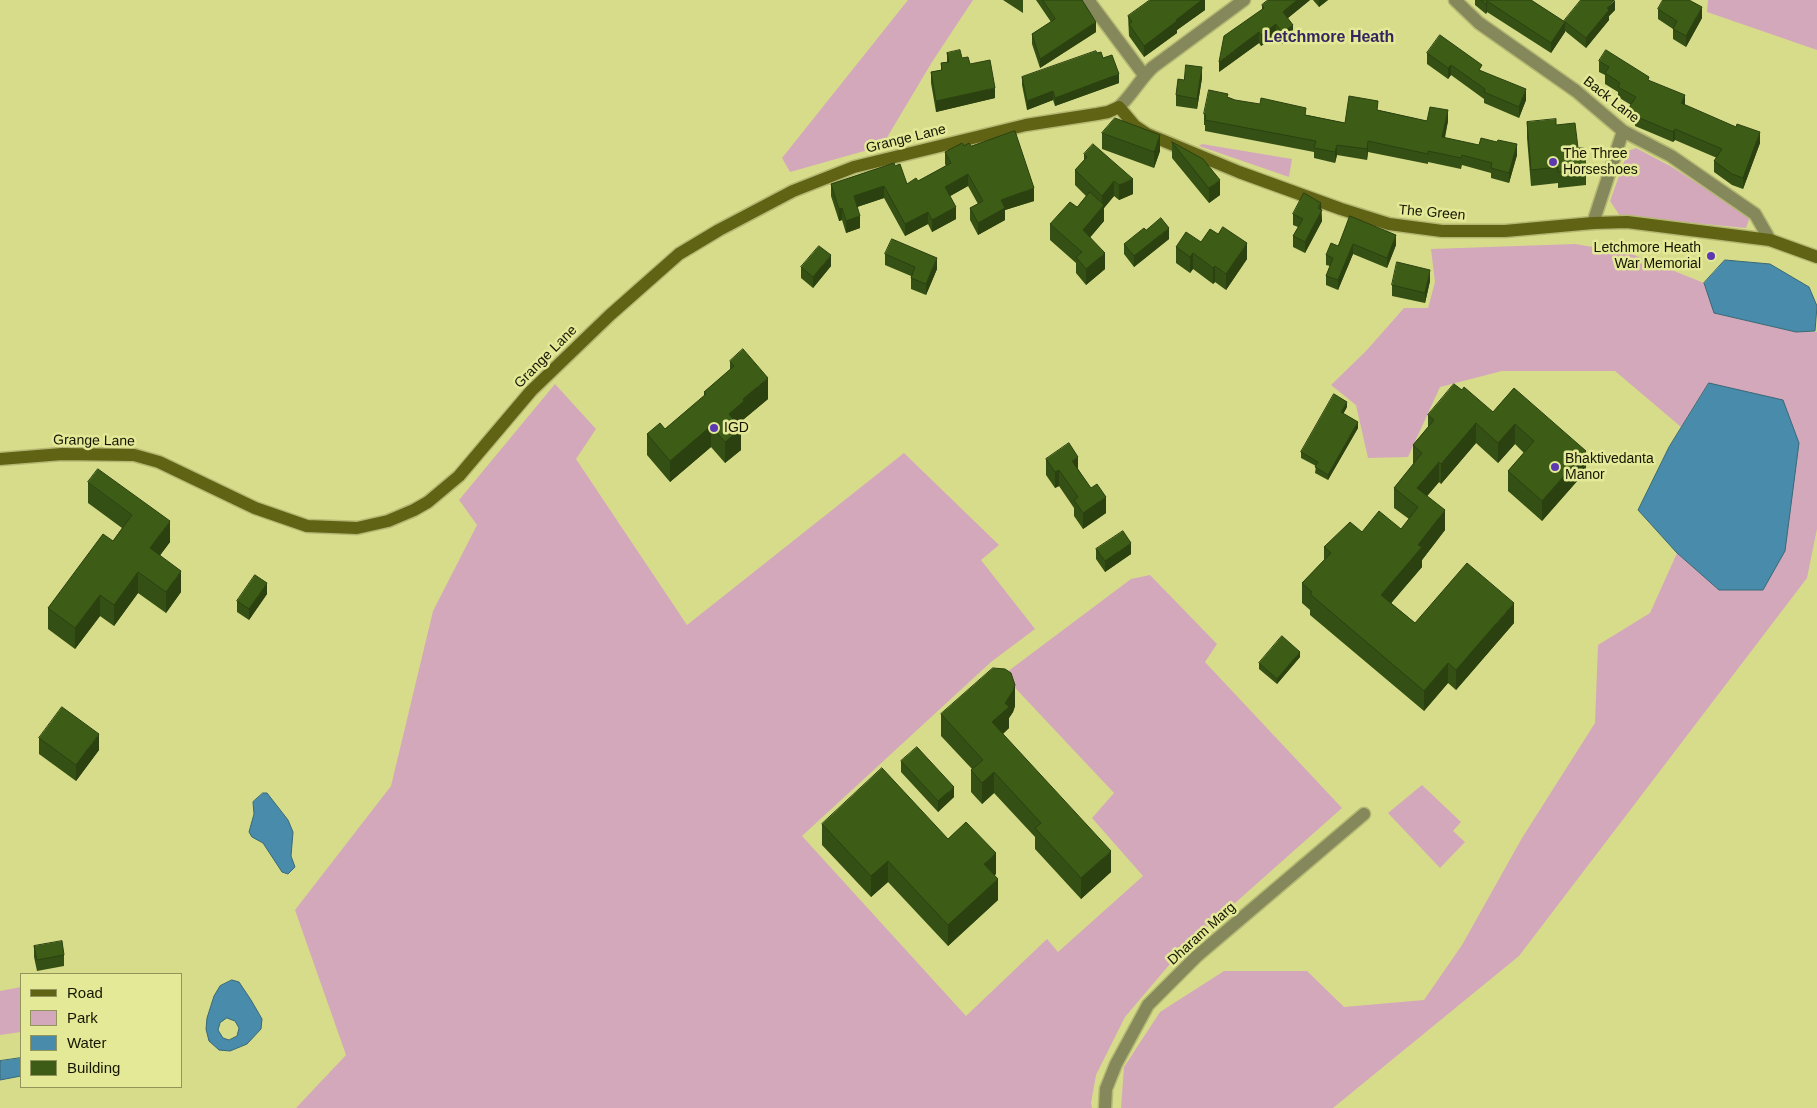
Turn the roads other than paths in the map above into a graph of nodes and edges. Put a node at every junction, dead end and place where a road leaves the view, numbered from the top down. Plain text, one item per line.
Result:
1 (1088, 0) edge
2 (1244, 0) edge
3 (1455, 0) edge
4 (1144, 75) junction
5 (1118, 107) junction
6 (1623, 131) junction
7 (1594, 223) junction
8 (1770, 240) junction
9 (1817, 257) edge
10 (0, 459) edge
11 (1364, 814) dead end
12 (1104, 1108) edge

1 - 4 street
2 - 4 street
3 - 6 street, Back Lane
4 - 5 street
5 - 7 street, The Green
5 - 10 street, Grange Lane
6 - 7 street
6 - 8 street, Back Lane
7 - 8 street, The Green
8 - 9 street, The Green
11 - 12 street, Dharam Marg

